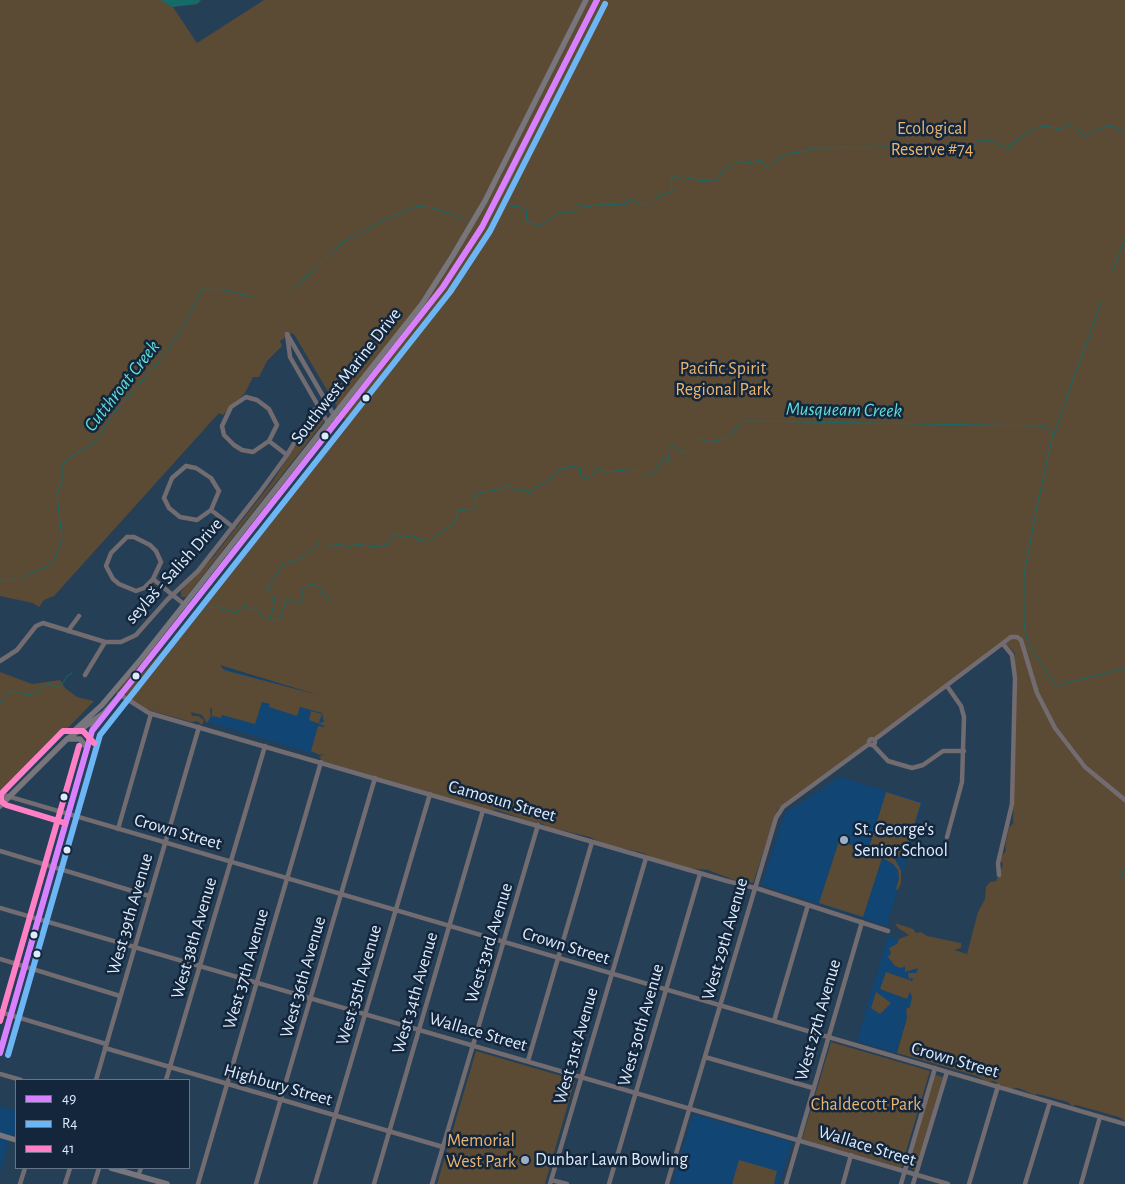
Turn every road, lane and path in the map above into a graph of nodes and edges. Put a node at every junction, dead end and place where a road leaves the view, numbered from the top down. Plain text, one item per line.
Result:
1 (586, 0) edge
2 (597, 0) edge
3 (328, 404) junction
4 (320, 408) junction
5 (334, 416) junction
6 (338, 422) junction
7 (328, 423) junction
8 (269, 441) junction
9 (287, 455) junction
10 (211, 510) junction
11 (233, 527) junction
12 (153, 579) junction
13 (172, 594) junction
14 (187, 607) junction
15 (79, 616) dead end
16 (68, 631) junction
17 (105, 642) junction
18 (1003, 644) junction
19 (0, 660) edge
20 (85, 675) dead end
21 (947, 686) junction
22 (112, 694) junction
23 (120, 695) junction
24 (102, 710) junction
25 (151, 714) junction
26 (95, 718) junction
27 (199, 726) junction
28 (92, 731) junction
29 (74, 733) junction
30 (67, 740) junction
31 (872, 743) junction
32 (265, 746) junction
33 (87, 748) junction
34 (964, 751) junction
35 (321, 762) junction
36 (375, 778) junction
37 (0, 794) edge
38 (430, 794) junction
39 (9, 797) junction
40 (1125, 800) edge
41 (0, 806) edge
42 (483, 810) junction
43 (68, 815) junction
44 (538, 826) junction
45 (118, 829) junction
46 (947, 837) dead end
47 (592, 842) junction
48 (165, 843) junction
49 (0, 851) edge
50 (646, 858) junction
51 (231, 862) junction
52 (54, 867) junction
53 (700, 874) junction
54 (999, 875) dead end
55 (287, 878) junction
56 (755, 888) junction
57 (341, 894) junction
58 (149, 896) junction
59 (808, 905) junction
60 (0, 908) edge
61 (395, 910) junction
62 (38, 920) junction
63 (862, 922) junction
64 (449, 926) junction
65 (888, 931) dead end
66 (504, 942) junction
67 (135, 947) junction
68 (558, 958) junction
69 (0, 959) edge
70 (200, 965) junction
71 (25, 967) junction
72 (612, 974) junction
73 (257, 981) junction
74 (666, 990) junction
75 (120, 996) junction
76 (311, 997) junction
77 (720, 1005) junction
78 (0, 1012) edge
79 (365, 1013) junction
80 (11, 1015) junction
81 (774, 1021) junction
82 (419, 1029) junction
83 (828, 1037) junction
84 (473, 1044) junction
85 (106, 1046) junction
86 (0, 1053) edge
87 (705, 1057) junction
88 (528, 1060) junction
89 (170, 1068) junction
90 (935, 1068) junction
91 (946, 1072) junction
92 (0, 1074) edge
93 (582, 1076) junction
94 (18, 1079) edge
95 (96, 1079) edge
96 (166, 1079) edge
97 (227, 1084) junction
98 (998, 1086) junction
99 (812, 1088) junction
100 (636, 1092) junction
101 (281, 1100) junction
102 (1050, 1102) junction
103 (690, 1109) junction
104 (335, 1116) junction
105 (1100, 1117) junction
106 (1125, 1124) edge
107 (389, 1131) junction
108 (0, 1135) edge
109 (15, 1140) edge
110 (798, 1140) junction
111 (443, 1147) junction
112 (851, 1156) junction
113 (25, 1169) edge
114 (70, 1169) edge
115 (99, 1169) edge
116 (114, 1169) edge
117 (141, 1169) edge
118 (905, 1171) junction
119 (916, 1175) junction
120 (138, 1176) junction
121 (146, 1181) edge
122 (551, 1182) edge
123 (20, 1184) edge
124 (65, 1184) edge
125 (94, 1184) edge
126 (167, 1184) edge
127 (198, 1184) edge
128 (256, 1184) edge
129 (315, 1184) edge
130 (374, 1184) edge
131 (432, 1184) edge
132 (567, 1184) edge
133 (609, 1184) edge
134 (667, 1184) edge
135 (786, 1184) edge
136 (843, 1184) edge
137 (901, 1184) edge
138 (913, 1184) edge
139 (948, 1184) edge
140 (969, 1184) edge
141 (1025, 1184) edge
142 (1081, 1184) edge

1 - 5 main road, Southwest Marine Drive
2 - 6 main road, Southwest Marine Drive
3 - 4 street, seyləš - Salish Drive
3 - 4 street
3 - 5 street
4 - 7 street
4 - 9 street, seyləš - Salish Drive
5 - 6 street
5 - 7 main road, Southwest Marine Drive
6 - 14 main road, Southwest Marine Drive
7 - 14 main road, Southwest Marine Drive
8 - 8 street
8 - 9 street
9 - 11 street, seyləš - Salish Drive
10 - 10 street
10 - 11 street
11 - 13 street, seyləš - Salish Drive
12 - 12 street
12 - 13 street
13 - 14 street
13 - 17 street, seyləš - Salish Drive
14 - 22 main road, Southwest Marine Drive
14 - 23 main road, Southwest Marine Drive
15 - 16 street
16 - 17 street, seyləš - Salish Drive
16 - 19 street, seyləš - Salish Drive
17 - 20 street
18 - 21 street, West 29th Avenue
18 - 40 street
18 - 54 street
21 - 31 street, West 29th Avenue
21 - 34 street
22 - 23 street, Camosun Street
22 - 24 main road, Southwest Marine Drive
23 - 24 main road, Southwest Marine Drive
23 - 25 street, Camosun Street
24 - 26 main road
24 - 28 main road
24 - 29 main road, Southwest Marine Drive
25 - 27 street, Camosun Street
25 - 45 street
26 - 28 main road
26 - 29 main road, Southwest Marine Drive
27 - 32 street, Camosun Street
27 - 48 street, West 39th Avenue
28 - 33 main road
29 - 30 main road, Southwest Marine Drive
30 - 33 main road
30 - 39 main road, Southwest Marine Drive
31 - 34 street
31 - 56 street, West 29th Avenue
32 - 35 street, Camosun Street
32 - 51 street, West 38th Avenue
33 - 43 main road
34 - 46 street
35 - 36 street, Camosun Street
35 - 55 street, West 37th Avenue
36 - 38 street, Camosun Street
36 - 57 street, West 36th Avenue
37 - 39 street, Crown Street
38 - 42 street, Camosun Street
38 - 61 street, West 35th Avenue
39 - 41 main road, Southwest Marine Drive
39 - 43 street, Crown Street
42 - 44 street, Camosun Street
42 - 64 street, West 34th Avenue
43 - 45 street, Crown Street
43 - 52 main road
44 - 47 street, Camosun Street
44 - 66 street, West 33rd Avenue
45 - 48 street, Crown Street
47 - 50 street, Camosun Street
47 - 68 street
48 - 51 street, Crown Street
48 - 58 street, West 39th Avenue
49 - 52 street
50 - 53 street, Camosun Street
50 - 72 street, West 31st Avenue
51 - 55 street, Crown Street
51 - 70 street, West 38th Avenue
52 - 58 street
52 - 62 main road
53 - 56 street, Camosun Street
53 - 74 street, West 30th Avenue
55 - 57 street, Crown Street
55 - 73 street, West 37th Avenue
56 - 59 street, Camosun Street
56 - 77 street, West 29th Avenue
57 - 61 street, Crown Street
57 - 76 street, West 36th Avenue
58 - 67 street, West 39th Avenue
59 - 63 street, Camosun Street
59 - 81 street
60 - 62 street, Wallace Street
61 - 64 street, Crown Street
61 - 79 street, West 35th Avenue
62 - 67 street, Wallace Street
62 - 71 main road
63 - 65 street, Camosun Street
63 - 83 street, West 27th Avenue
64 - 66 street, Crown Street
64 - 82 street, West 34th Avenue
66 - 68 street, Crown Street
66 - 84 street, West 33rd Avenue
67 - 70 street, Wallace Street
67 - 75 street, West 39th Avenue
68 - 72 street, Crown Street
68 - 88 street
69 - 71 street
70 - 73 street, Wallace Street
70 - 89 street, West 38th Avenue
71 - 75 street
71 - 80 main road
72 - 74 street, Crown Street
72 - 93 street, West 31st Avenue
73 - 76 street, Wallace Street
73 - 97 street, West 37th Avenue
74 - 77 street, Crown Street
74 - 100 street, West 30th Avenue
75 - 85 street, West 39th Avenue
76 - 79 street, Wallace Street
76 - 101 street, West 36th Avenue
77 - 81 street, Crown Street
77 - 87 street, West 29th Avenue
78 - 80 street, Highbury Street
79 - 82 street, Wallace Street
79 - 104 street, West 35th Avenue
80 - 85 street, Highbury Street
80 - 86 main road
81 - 83 street, Crown Street
82 - 84 street, Wallace Street
82 - 107 street, West 34th Avenue
83 - 90 street, Crown Street
83 - 99 street, West 27th Avenue
84 - 88 street, Wallace Street
84 - 111 street, West 33rd Avenue
85 - 89 street, Highbury Street
85 - 95 street, West 39th Avenue
87 - 99 street
87 - 103 street, West 29th Avenue
88 - 93 street, Wallace Street
89 - 96 street, West 38th Avenue
89 - 97 street, Highbury Street
90 - 91 street, Crown Street
90 - 118 street
91 - 98 street, Crown Street
91 - 119 street
92 - 94 street
93 - 100 street, Wallace Street
93 - 122 street, West 31st Avenue
97 - 101 street, Highbury Street
97 - 127 street, West 37th Avenue
98 - 102 street, Crown Street
98 - 140 street
99 - 110 street, West 27th Avenue
100 - 103 street, Wallace Street
100 - 133 street, West 30th Avenue
101 - 104 street, Highbury Street
101 - 128 street, West 36th Avenue
102 - 105 street, Crown Street
102 - 141 street
103 - 110 street, Wallace Street
103 - 134 street, West 29th Avenue
104 - 107 street, Highbury Street
104 - 129 street, West 35th Avenue
105 - 106 street, Crown Street
105 - 142 street
107 - 111 street, Highbury Street
107 - 130 street, West 34th Avenue
108 - 109 main road
110 - 112 street, Wallace Street
110 - 135 street, West 27th Avenue
111 - 131 street, West 33rd Avenue
112 - 118 street, Wallace Street
112 - 136 street
113 - 123 street
114 - 124 street
115 - 125 street
116 - 120 main road
117 - 120 street
118 - 119 street, Wallace Street
118 - 137 street
119 - 138 street
119 - 139 street, Wallace Street
120 - 121 main road
121 - 126 main road
122 - 132 street

